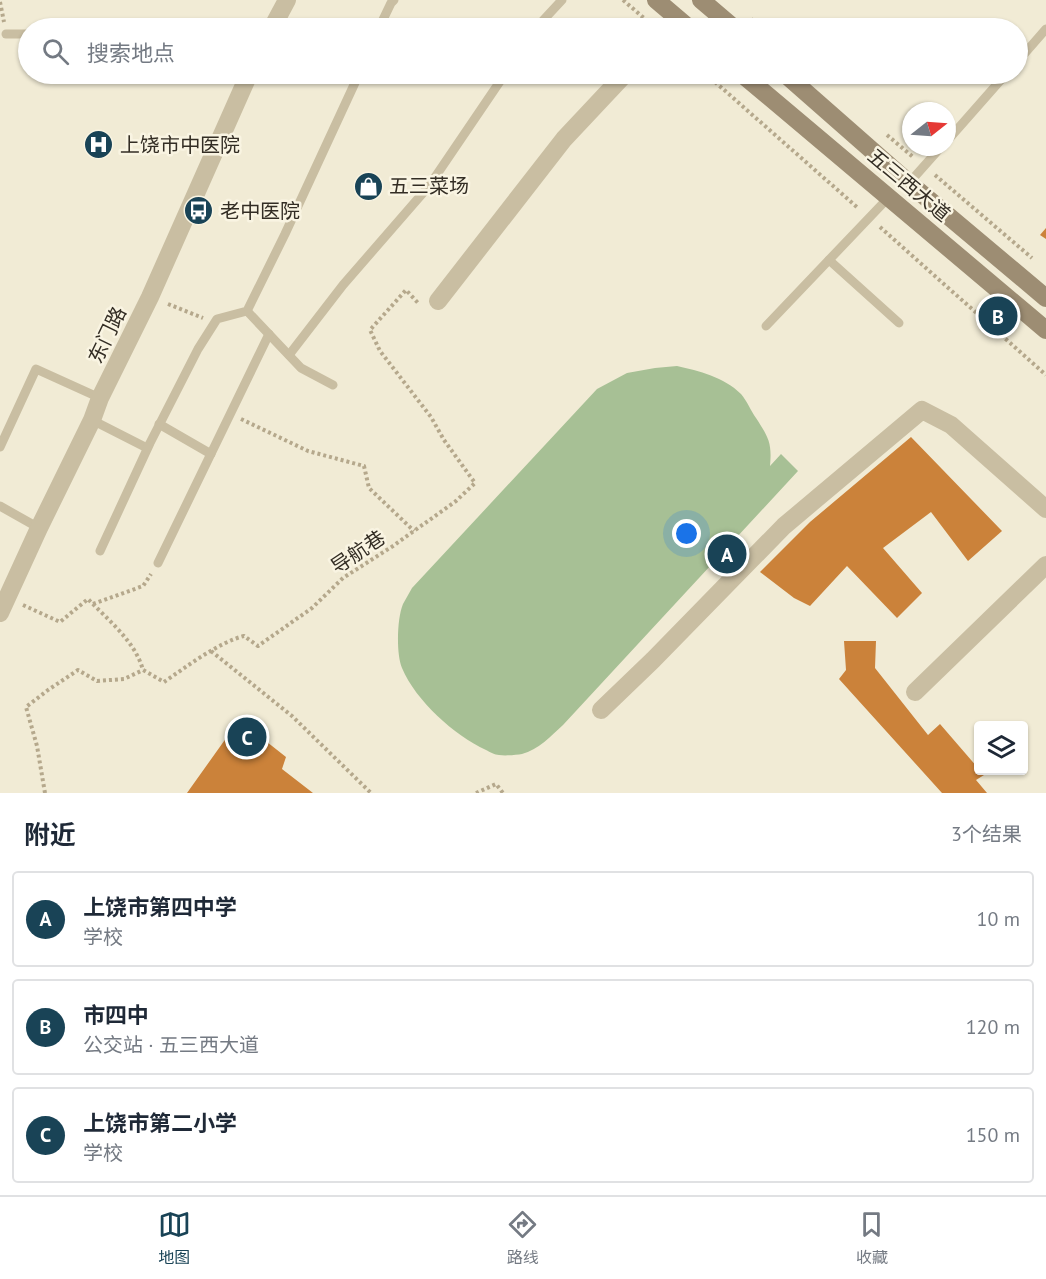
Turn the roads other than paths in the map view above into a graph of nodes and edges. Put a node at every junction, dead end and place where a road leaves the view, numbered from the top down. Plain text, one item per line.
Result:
1 (287, 0) edge
2 (394, 0) edge
3 (562, 0) edge
4 (656, 0) edge
5 (701, 0) edge
6 (277, 18) edge
7 (384, 18) edge
8 (545, 18) edge
9 (672, 18) edge
10 (722, 18) edge
11 (1046, 28) edge
12 (6, 34) dead end
13 (18, 34) edge
14 (1028, 48) edge
15 (245, 84) edge
16 (354, 84) edge
17 (498, 84) edge
18 (616, 84) edge
19 (754, 84) edge
20 (796, 84) edge
21 (997, 84) edge
22 (956, 131) edge
23 (933, 156) edge
24 (909, 183) junction
25 (889, 197) junction
26 (829, 260) junction
27 (1046, 298) edge
28 (438, 301) road end
29 (247, 311) junction
30 (899, 323) dead end
31 (766, 326) dead end
32 (1046, 330) edge
33 (269, 334) junction
34 (289, 355) junction
35 (333, 385) dead end
36 (100, 398) junction
37 (92, 420) junction
38 (159, 424) junction
39 (0, 447) edge
40 (147, 448) junction
41 (211, 454) junction
42 (0, 506) edge
43 (1046, 509) edge
44 (39, 528) junction
45 (100, 551) dead end
46 (158, 563) road end
47 (1046, 565) edge
48 (4, 605) edge
49 (915, 692) dead end
50 (601, 710) dead end

1 - 6 street
2 - 7 lane
3 - 8 lane
4 - 9 main road
5 - 10 main road
11 - 14 lane
12 - 13 lane
15 - 36 street, 东门路
16 - 29 lane
17 - 34 lane
18 - 28 street
19 - 25 main road, 五三西大道
20 - 24 main road, 五三西大道
21 - 22 lane
23 - 24 lane
24 - 27 main road, 五三西大道
25 - 26 lane
25 - 32 main road, 五三西大道
26 - 30 lane
26 - 31 lane
29 - 33 lane
29 - 38 lane
33 - 34 lane
33 - 41 lane
34 - 35 lane
36 - 37 street, 东门路
36 - 39 lane
37 - 40 lane
37 - 44 street, 东门路
38 - 40 lane
38 - 41 lane
40 - 45 lane
41 - 46 lane
42 - 44 lane
43 - 50 street
44 - 48 street, 东门路
47 - 49 street

